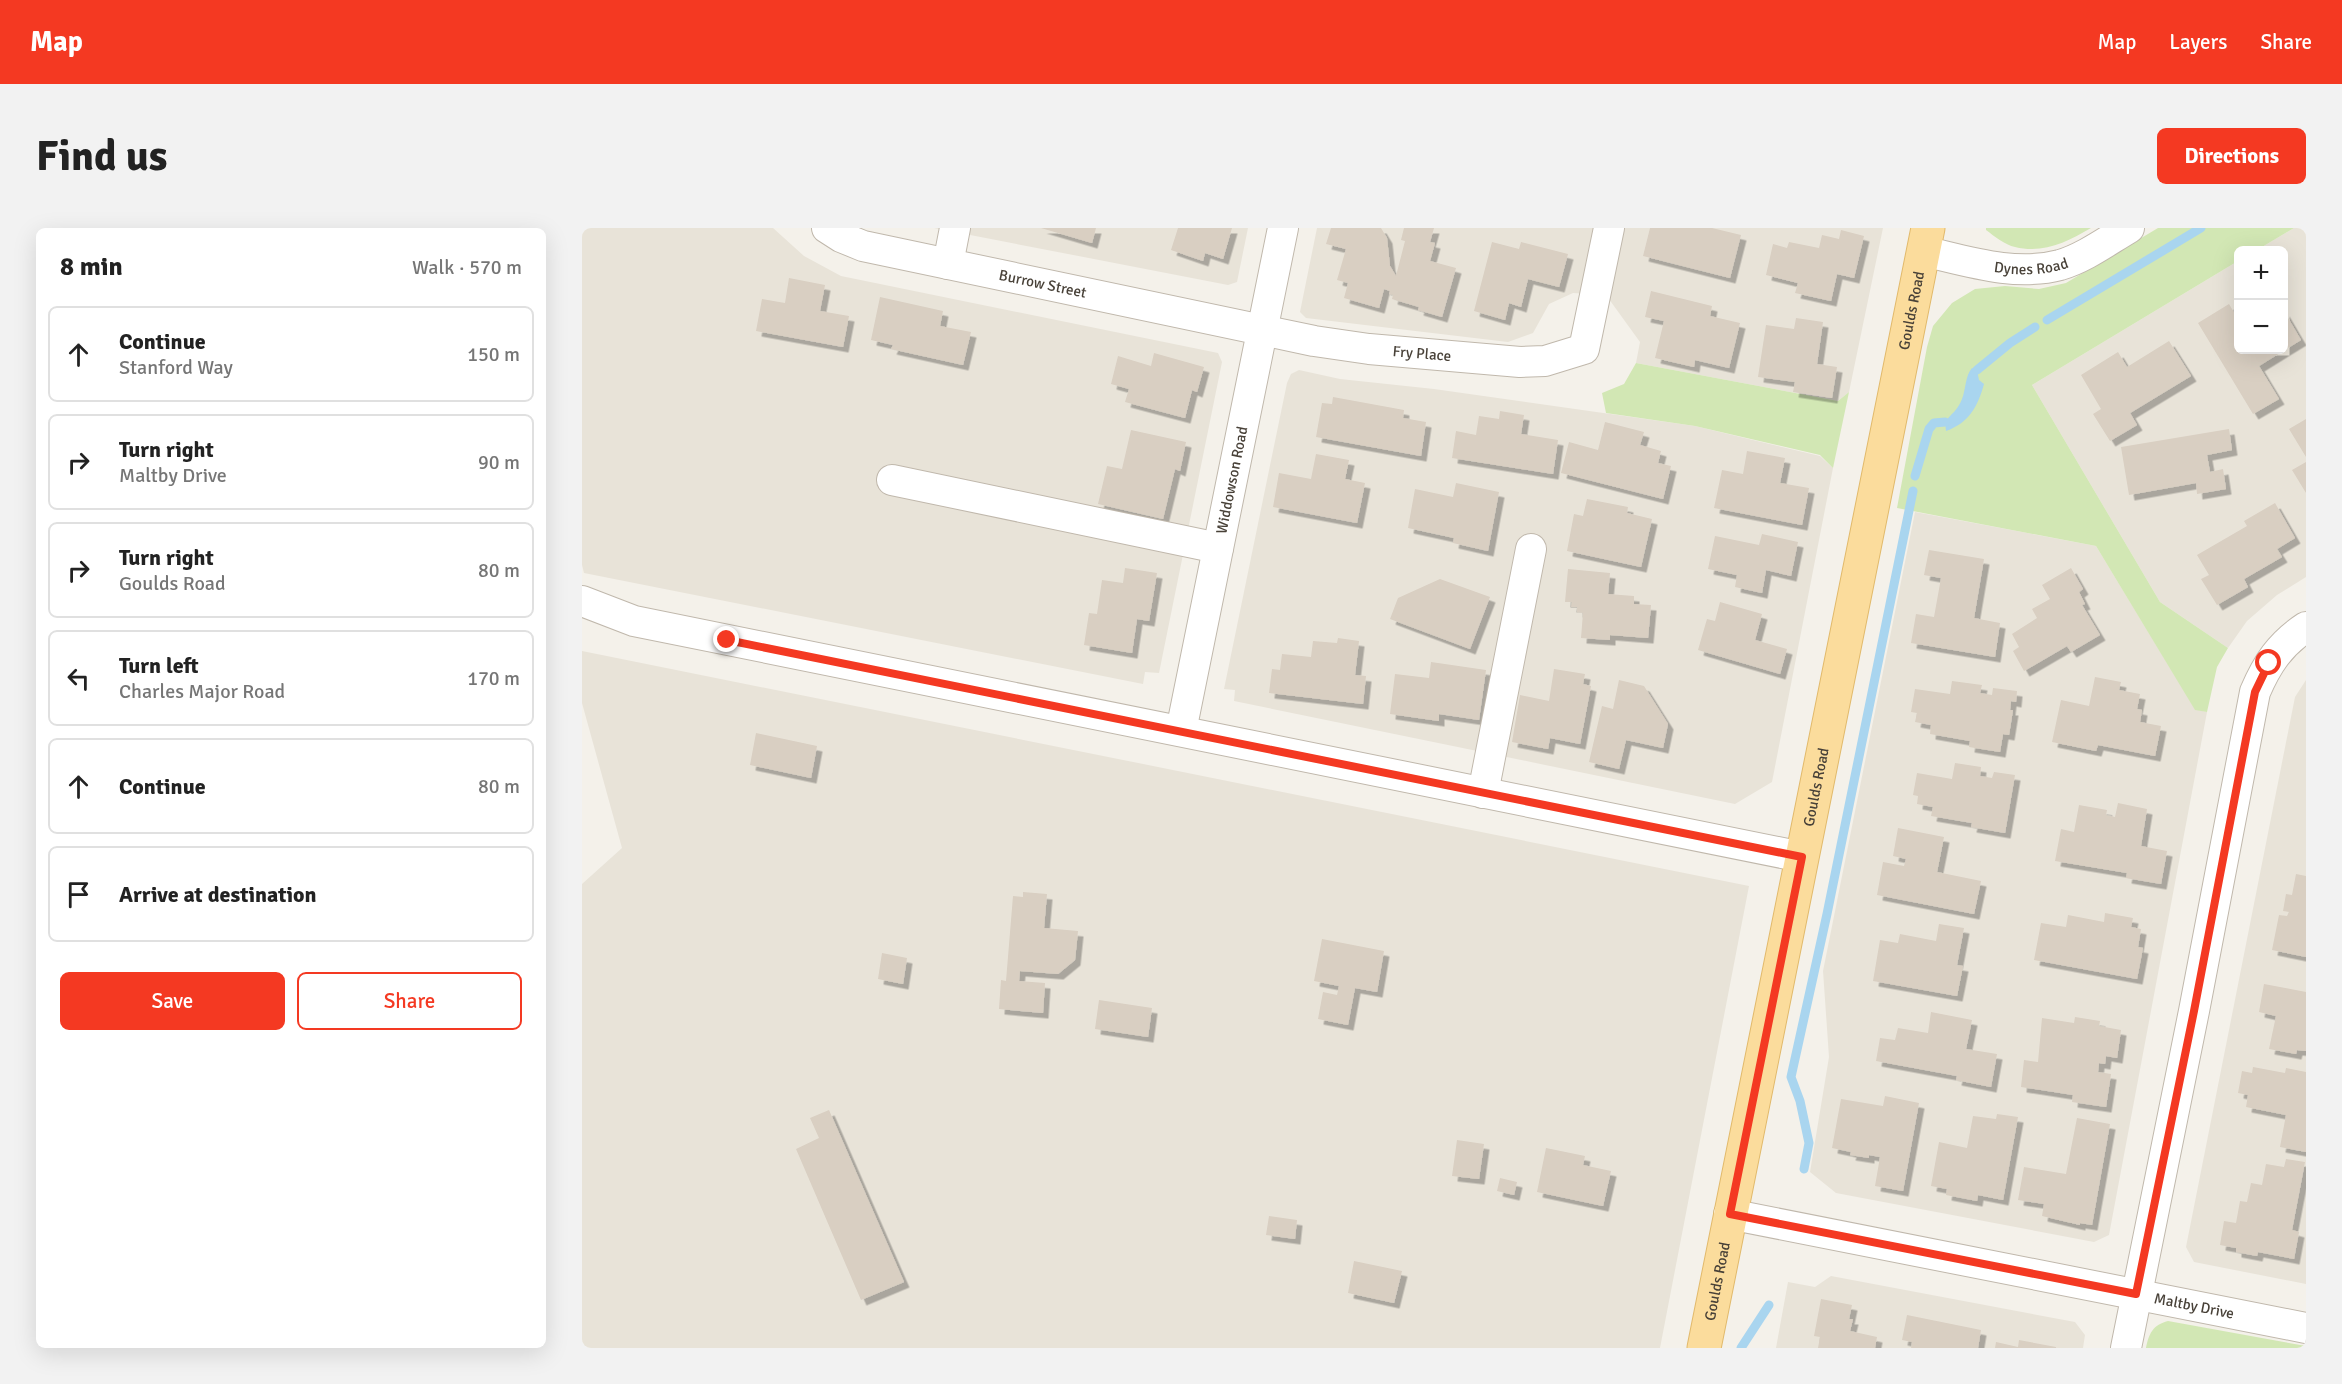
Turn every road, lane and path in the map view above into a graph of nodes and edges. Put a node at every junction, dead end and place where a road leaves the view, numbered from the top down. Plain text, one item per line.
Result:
1 (827, 228) edge
2 (955, 228) edge
3 (1283, 228) edge
4 (1609, 228) edge
5 (2129, 228) edge
6 (1926, 240) edge
7 (948, 264) junction
8 (1262, 329) junction
9 (892, 480) dead end
10 (1218, 548) junction
11 (1531, 549) dead end
12 (582, 601) edge
13 (2306, 627) edge
14 (1181, 731) junction
15 (1483, 793) junction
16 (1802, 857) junction
17 (1730, 1214) junction
18 (2136, 1294) junction
19 (2306, 1328) edge
20 (1704, 1348) edge
21 (2126, 1348) edge

1 - 7 street, Burrow Street
2 - 7 street
3 - 8 street, Widdowson Road
4 - 8 street, Fry Place
5 - 6 street, Dynes Road
6 - 16 main road, Goulds Road
7 - 8 street, Burrow Street
8 - 10 street, Widdowson Road
9 - 10 street
10 - 14 street, Widdowson Road
11 - 15 street
12 - 14 street
13 - 18 street
14 - 15 street
15 - 16 street
16 - 17 main road, Goulds Road
17 - 18 street, Maltby Drive
17 - 20 main road, Goulds Road
18 - 19 street, Maltby Drive
18 - 21 street

